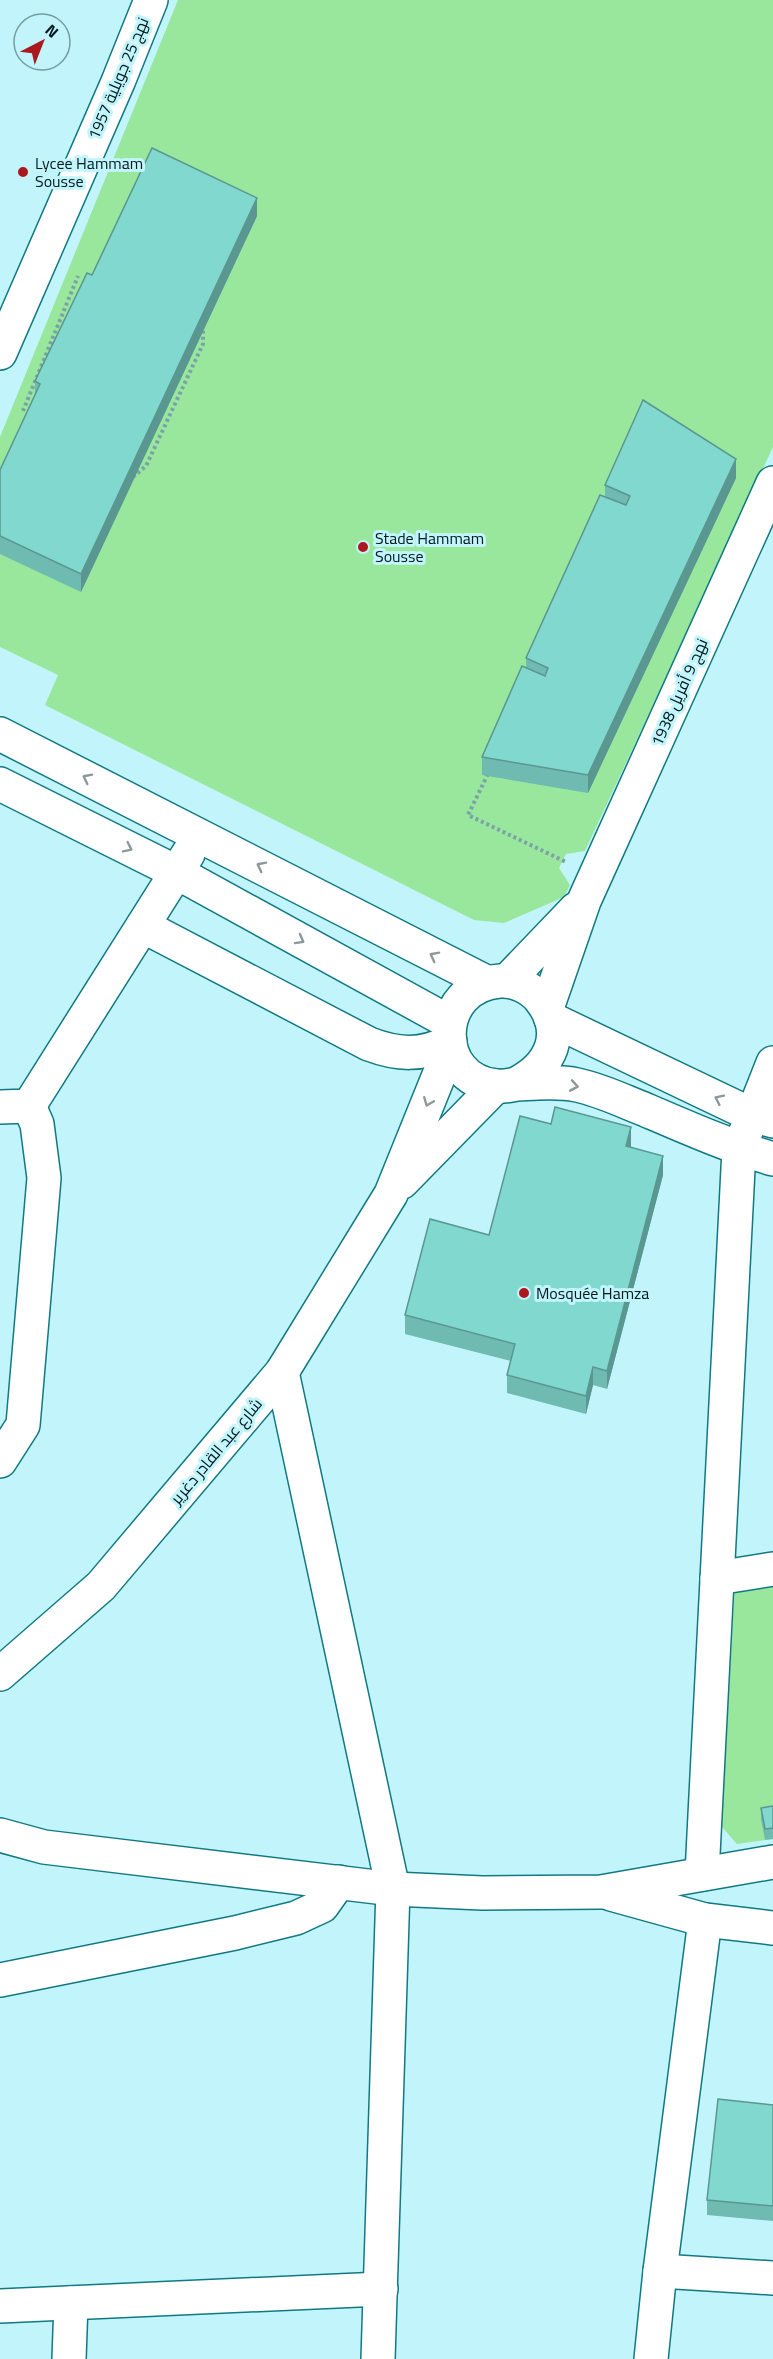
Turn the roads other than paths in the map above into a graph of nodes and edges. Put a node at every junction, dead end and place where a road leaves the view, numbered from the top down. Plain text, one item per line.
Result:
1 (151, 0) edge
2 (0, 353) edge
3 (773, 483) edge
4 (0, 734) edge
5 (0, 784) edge
6 (200, 835) junction
7 (176, 872) junction
8 (590, 889) junction
9 (143, 926) junction
10 (497, 982) junction
11 (549, 1013) junction
12 (450, 1037) junction
13 (773, 1063) edge
14 (506, 1085) junction
15 (15, 1106) edge
16 (762, 1118) edge
17 (739, 1149) junction
18 (773, 1159) edge
19 (391, 1194) junction
20 (282, 1372) junction
21 (0, 1461) edge
22 (773, 1569) edge
23 (717, 1578) junction
24 (0, 1674) edge
25 (0, 1836) edge
26 (773, 1862) edge
27 (702, 1874) junction
28 (339, 1882) junction
29 (393, 1889) junction
30 (602, 1892) junction
31 (705, 1920) junction
32 (773, 1928) edge
33 (0, 1980) edge
34 (660, 2271) junction
35 (773, 2277) edge
36 (381, 2289) junction
37 (72, 2303) junction
38 (0, 2306) edge
39 (69, 2359) edge
40 (378, 2359) edge
41 (651, 2359) edge

1 - 2 street, نهج 25 جويلية 1957
3 - 8 street, نهج 9 أفريل 1938
6 -> 4 street
5 -> 7 street
6 - 7 street
10 -> 6 street
7 - 9 street
7 -> 12 street
8 - 10 street
8 - 11 street, نهج 9 أفريل 1938
9 - 12 street
9 - 15 street
10 - 11 street
10 - 12 street
11 - 14 street
16 -> 11 street
12 - 14 street
12 -> 19 street, شارع عبد القادر دغرير
13 - 16 street
14 -> 17 street
14 - 19 street, شارع عبد القادر دغرير
15 - 21 street
16 - 17 street
17 - 18 street
17 - 23 street
19 - 20 street, شارع عبد القادر دغرير
20 - 24 street, شارع عبد القادر دغرير
20 - 29 street
22 - 23 street
23 - 27 street
25 - 28 street
26 - 27 street
27 - 30 street
28 - 29 street
28 - 33 street
29 - 30 street
29 - 36 street
30 - 31 street
31 - 32 street
31 - 34 street
34 - 35 street
34 - 41 street
36 - 37 street
36 - 40 street
37 - 38 street
37 - 39 street

